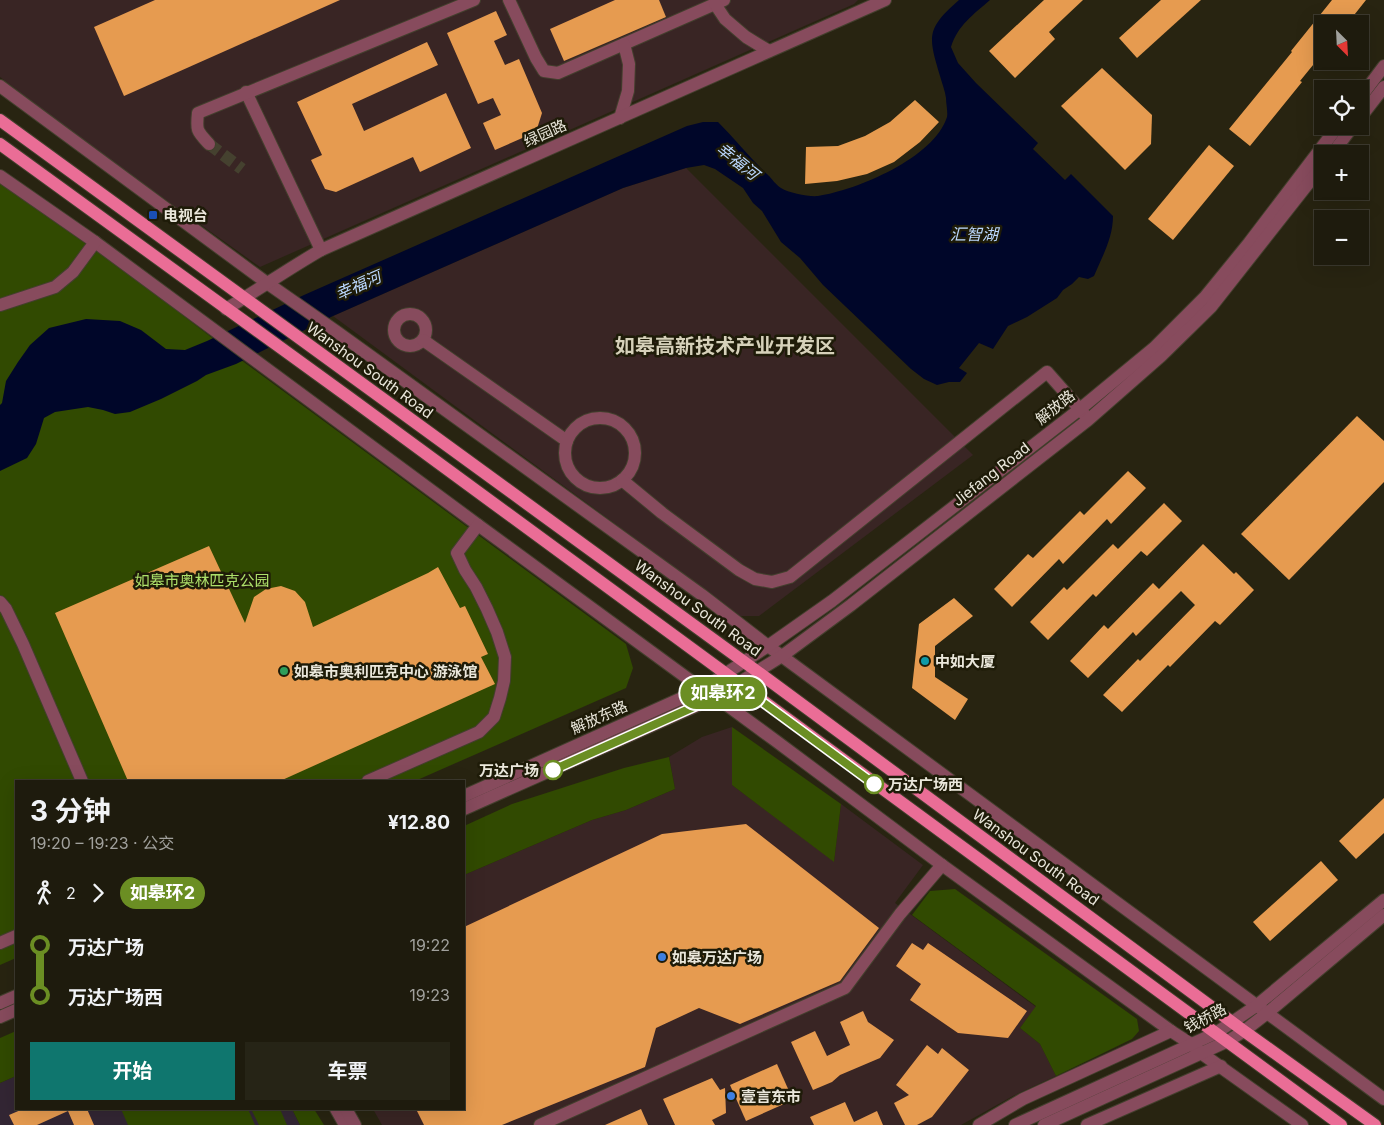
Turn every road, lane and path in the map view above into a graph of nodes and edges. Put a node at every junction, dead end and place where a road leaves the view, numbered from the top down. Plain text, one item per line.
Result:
1 (474, 0) edge
2 (509, 0) edge
3 (885, 0) edge
4 (720, 2) edge
5 (624, 44) junction
6 (768, 51) junction
7 (1384, 66) edge
8 (0, 86) edge
9 (1369, 86) edge
10 (1384, 87) edge
11 (246, 92) junction
12 (1369, 106) edge
13 (620, 118) junction
14 (0, 120) edge
15 (1331, 135) edge
16 (0, 144) edge
17 (209, 144) tunnel mouth
18 (0, 176) edge
19 (1314, 176) edge
20 (95, 242) junction
21 (321, 250) junction
22 (266, 283) junction
23 (244, 298) junction
24 (0, 305) edge
25 (226, 309) junction
26 (422, 340) dead end
27 (1080, 409) junction
28 (1088, 420) junction
29 (567, 441) junction
30 (622, 480) junction
31 (580, 481) junction
32 (567, 498) junction
33 (478, 525) junction
34 (0, 602) edge
35 (768, 646) junction
36 (782, 656) junction
37 (743, 662) junction
38 (758, 672) junction
39 (725, 674) junction
40 (738, 684) junction
41 (702, 689) junction
42 (716, 697) junction
43 (82, 780) edge
44 (370, 780) edge
45 (465, 796) edge
46 (465, 809) edge
47 (942, 865) junction
48 (1384, 900) edge
49 (1384, 914) edge
50 (15, 936) edge
51 (0, 943) edge
52 (15, 996) edge
53 (0, 1003) edge
54 (15, 1010) edge
55 (1261, 1010) junction
56 (0, 1017) edge
57 (1233, 1022) junction
58 (1171, 1031) junction
59 (1244, 1031) junction
60 (1216, 1033) junction
61 (1228, 1041) junction
62 (1191, 1044) junction
63 (1201, 1053) junction
64 (1221, 1066) junction
65 (1384, 1099) edge
66 (337, 1110) edge
67 (347, 1110) edge
68 (345, 1125) edge
69 (355, 1125) edge
70 (540, 1125) edge
71 (979, 1125) edge
72 (1015, 1125) edge
73 (1044, 1125) edge
74 (1087, 1125) edge
75 (1302, 1125) edge
76 (1341, 1125) edge
77 (1375, 1125) edge

1 - 11 street
2 - 5 street
3 - 6 street, 绿园路
4 - 5 street
4 - 6 street
5 - 13 street
6 - 13 street, 绿园路
7 - 9 street
8 - 22 street
10 - 12 street
11 - 17 street
11 - 21 street
13 - 21 street, 绿园路
14 - 23 main road, Wanshou South Road
15 - 27 street, 解放路
16 - 25 main road
18 - 20 street
19 - 28 street, Jiefang Road
20 - 24 street
20 - 33 street
21 - 22 street, 绿园路
22 - 23 street, 绿园路
22 - 32 street
23 - 25 street, 绿园路
23 - 37 main road, Wanshou South Road
25 - 39 main road
26 - 29 street
27 - 28 street
27 - 30 street
27 - 35 street, 解放路
28 - 36 street, Jiefang Road
29 - 30 street
29 - 31 street
30 - 31 street
31 - 32 street
32 - 35 street
33 - 41 street
33 - 44 street
34 - 43 street
35 - 36 street
35 - 37 street, 解放路
36 - 38 street, Jiefang Road
36 - 55 street
37 - 38 main road, Wanshou South Road
37 - 39 street, 解放东路
38 - 40 street, Jiefang Road
38 - 57 main road, Wanshou South Road
39 - 40 main road
39 - 41 street, 解放东路
40 - 42 street, Jiefang Road
40 - 60 main road
41 - 42 street
41 - 45 street, 解放东路
42 - 46 street, Jiefang Road
42 - 47 street
47 - 58 street
47 - 70 street
48 - 55 street, 钱桥路
49 - 55 street, 钱桥路
50 - 51 street
52 - 53 street
54 - 56 street
55 - 57 street, 钱桥路
55 - 59 street, 钱桥路
55 - 65 street
57 - 59 main road, Wanshou South Road
57 - 60 street, 钱桥路
58 - 62 street
58 - 71 street
59 - 61 street, 钱桥路
59 - 77 main road, Wanshou South Road
60 - 61 main road
60 - 62 street, 钱桥路
61 - 63 street, 钱桥路
61 - 76 main road
62 - 63 street
62 - 72 street, 钱桥路
63 - 64 street
63 - 73 street, 钱桥路
64 - 74 street
64 - 75 street
66 - 68 street
67 - 69 street

